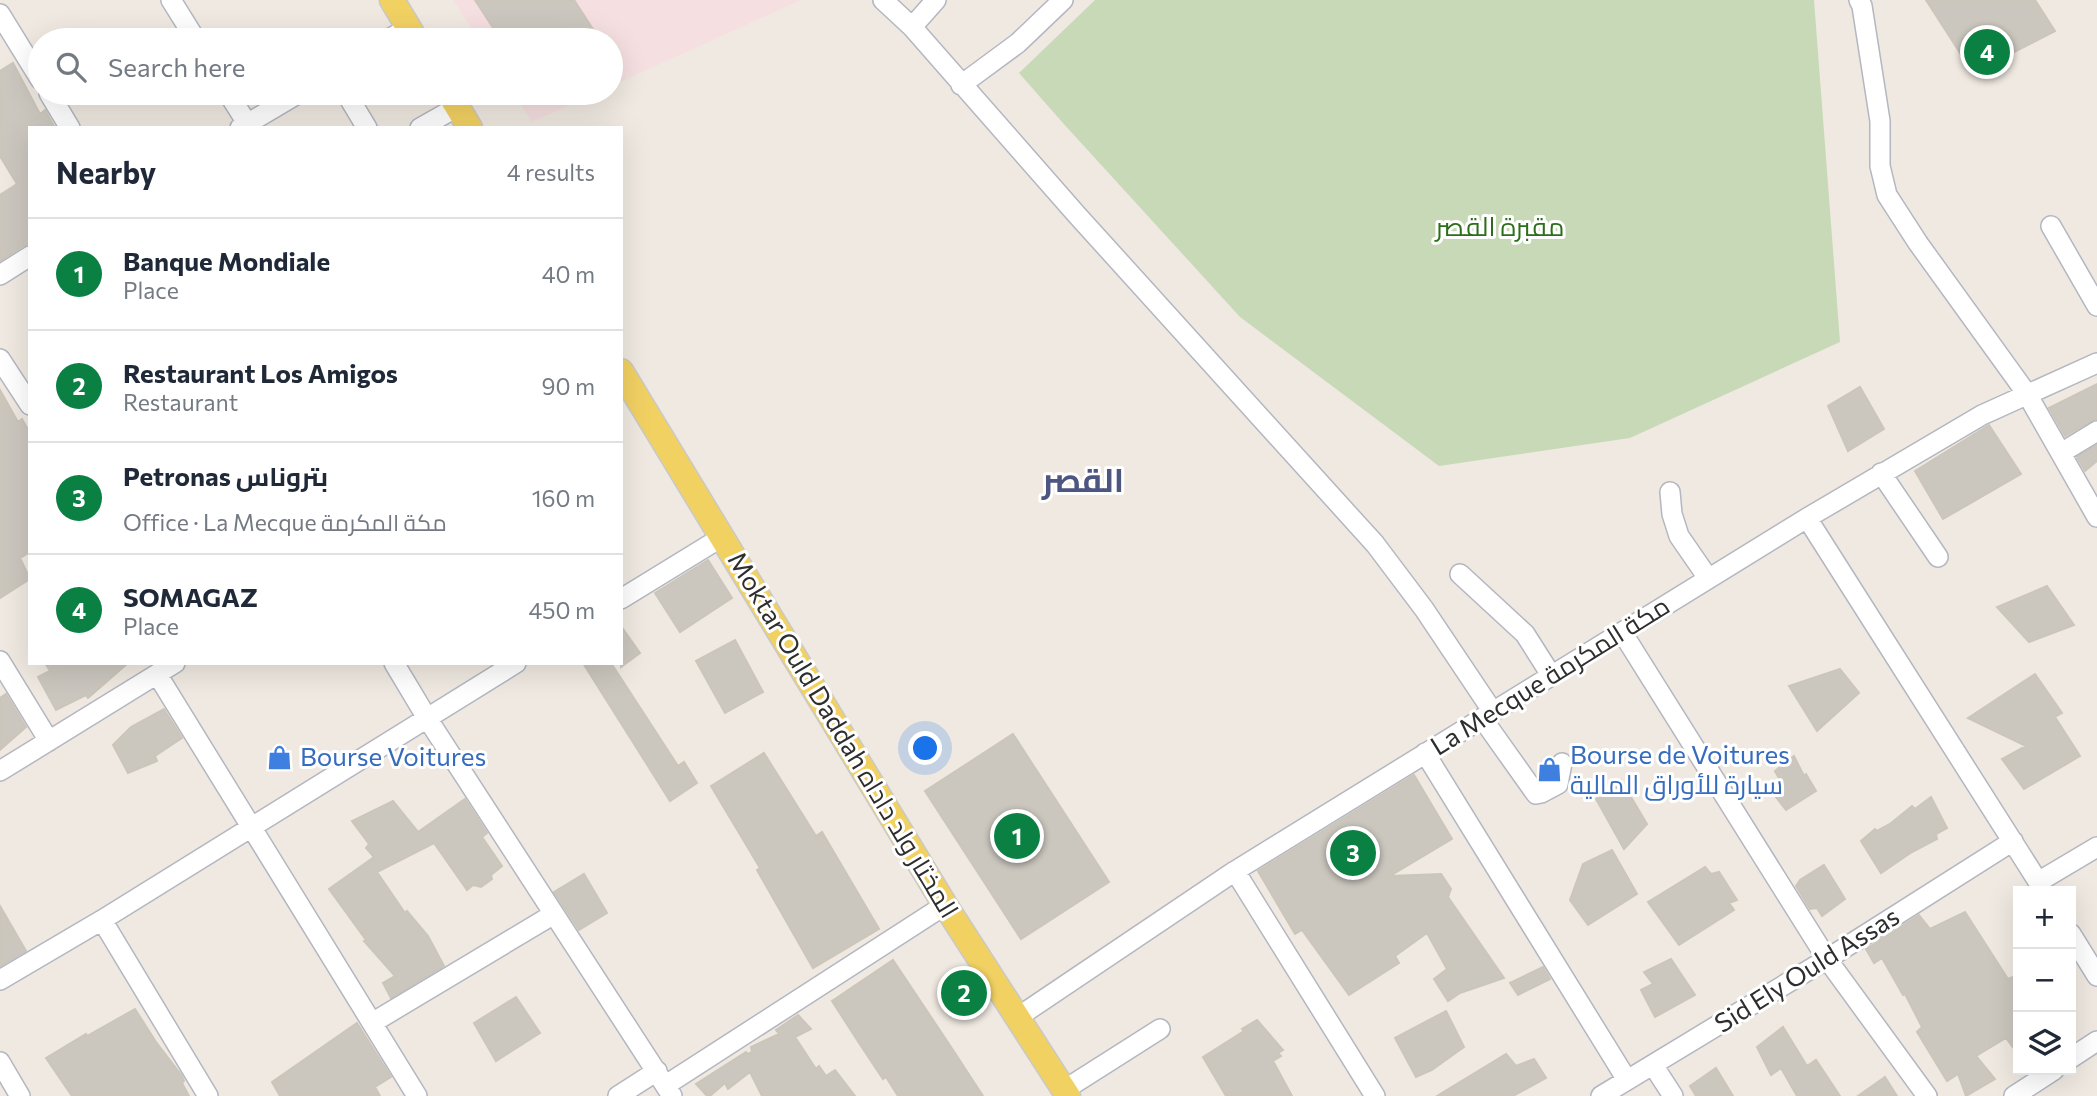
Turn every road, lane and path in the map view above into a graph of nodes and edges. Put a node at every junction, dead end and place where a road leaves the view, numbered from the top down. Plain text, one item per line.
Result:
1 (171, 0) edge
2 (392, 0) edge
3 (883, 0) edge
4 (936, 0) edge
5 (1063, 0) edge
6 (1859, 0) edge
7 (0, 14) edge
8 (912, 27) junction
9 (188, 28) edge
10 (401, 28) edge
11 (28, 60) edge
12 (961, 85) junction
13 (56, 105) edge
14 (235, 105) edge
15 (280, 105) edge
16 (353, 105) edge
17 (459, 109) edge
18 (68, 126) edge
19 (246, 126) edge
20 (366, 126) edge
21 (424, 126) edge
22 (2051, 226) dead end
23 (28, 257) edge
24 (0, 275) edge
25 (2097, 306) edge
26 (0, 359) edge
27 (2097, 363) edge
28 (624, 382) edge
29 (2027, 394) junction
30 (28, 402) edge
31 (2097, 431) edge
32 (2061, 453) junction
33 (1881, 473) junction
34 (1670, 492) dead end
35 (2097, 516) edge
36 (1807, 518) junction
37 (722, 537) junction
38 (1938, 557) dead end
39 (1460, 574) dead end
40 (1708, 579) junction
41 (623, 598) edge
42 (1622, 632) junction
43 (0, 661) edge
44 (171, 665) edge
45 (395, 665) edge
46 (513, 665) edge
47 (157, 674) junction
48 (1551, 675) junction
49 (1487, 715) junction
50 (427, 718) junction
51 (49, 741) junction
52 (1425, 753) junction
53 (1562, 763) dead end
54 (0, 771) edge
55 (250, 827) junction
56 (2012, 841) junction
57 (2097, 847) edge
58 (1236, 871) junction
59 (2041, 886) edge
60 (945, 905) junction
61 (554, 914) junction
62 (102, 920) junction
63 (2076, 942) edge
64 (1826, 959) junction
65 (2097, 976) edge
66 (0, 980) edge
67 (1018, 1017) junction
68 (372, 1023) junction
69 (1160, 1029) dead end
70 (2097, 1041) edge
71 (2076, 1055) edge
72 (0, 1062) edge
73 (1653, 1065) junction
74 (2046, 1075) edge
75 (1627, 1080) junction
76 (665, 1084) edge
77 (1066, 1093) edge
78 (20, 1096) edge
79 (208, 1096) edge
80 (417, 1096) edge
81 (618, 1096) edge
82 (1375, 1096) edge
83 (1601, 1096) edge
84 (1673, 1096) edge
85 (1927, 1096) edge
86 (2014, 1096) edge

1 - 9 street
2 - 10 main road
3 - 8 street
4 - 8 street
5 - 12 street
6 - 29 street
7 - 11 street
8 - 12 street
12 - 49 street
13 - 18 street
14 - 19 street
15 - 19 street
16 - 20 street
17 - 21 street
22 - 25 street
23 - 24 street
26 - 30 street
27 - 29 street, La Mecque مكة المكرمة
28 - 37 main road, Moktar Ould Daddah المختار ولد داداه
29 - 32 street
29 - 33 street, La Mecque مكة المكرمة
31 - 32 street
32 - 35 street
33 - 36 street, La Mecque مكة المكرمة
33 - 38 street
34 - 40 street
36 - 40 street, La Mecque مكة المكرمة
36 - 56 street
37 - 41 street
37 - 60 main road, Moktar Ould Daddah المختار ولد داداه
39 - 48 street
40 - 42 street, La Mecque مكة المكرمة
42 - 48 street, La Mecque مكة المكرمة
42 - 64 street
43 - 51 street
44 - 47 street
45 - 50 street
46 - 50 street
47 - 51 street
47 - 55 street
48 - 49 street, La Mecque مكة المكرمة
49 - 52 street, La Mecque مكة المكرمة
49 - 53 street
50 - 55 street
50 - 61 street
51 - 54 street
52 - 58 street, La Mecque مكة المكرمة
52 - 75 street
55 - 62 street
55 - 68 street
56 - 59 street
56 - 64 street, Sid Ely Ould Assas
57 - 59 street
58 - 67 street, La Mecque مكة المكرمة
58 - 82 street
60 - 67 main road, Moktar Ould Daddah المختار ولد داداه
60 - 76 street
61 - 68 street
61 - 76 street
62 - 66 street
62 - 79 street
63 - 65 street
64 - 73 street, Sid Ely Ould Assas
64 - 85 street
67 - 77 main road, Moktar Ould Daddah المختار ولد داداه
68 - 80 street
69 - 77 street
70 - 71 street
72 - 78 street
73 - 75 street, Sid Ely Ould Assas
73 - 84 street
74 - 86 street
75 - 83 street, Sid Ely Ould Assas
76 - 81 street

